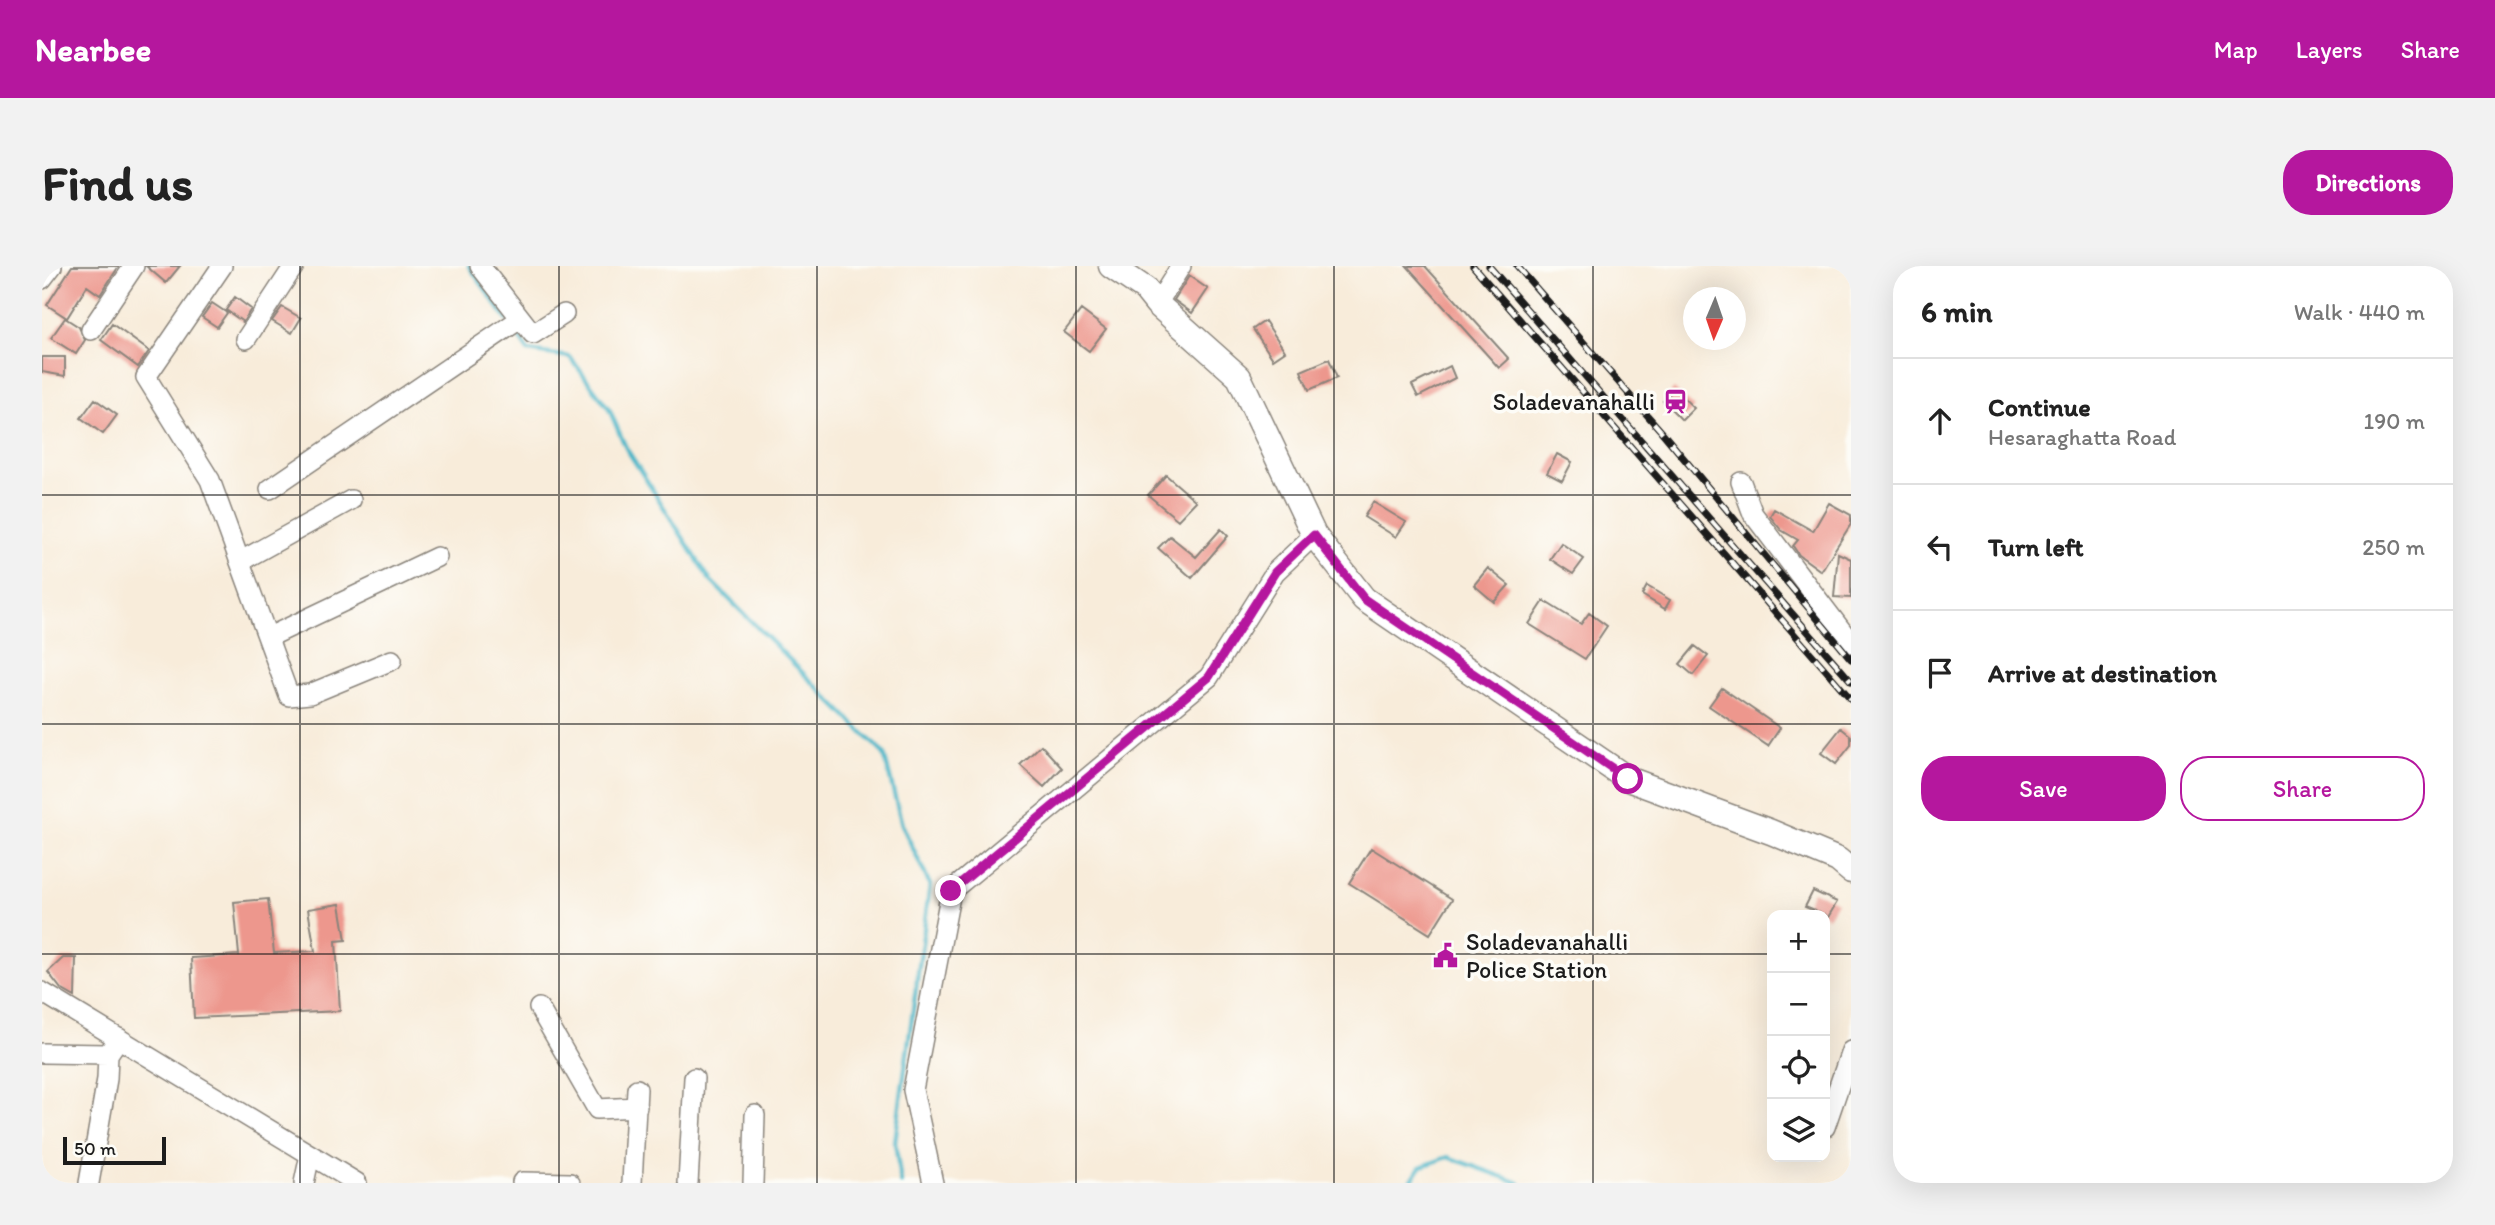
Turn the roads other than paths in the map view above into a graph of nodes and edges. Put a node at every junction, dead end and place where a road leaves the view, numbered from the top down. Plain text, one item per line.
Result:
1 (52, 266) edge
2 (134, 266) edge
3 (222, 266) edge
4 (294, 266) edge
5 (1111, 266) edge
6 (1135, 266) edge
7 (1181, 266) edge
8 (487, 268) edge
9 (42, 279) edge
10 (1151, 297) junction
11 (564, 314) dead end
12 (514, 323) junction
13 (91, 330) dead end
14 (246, 339) dead end
15 (1741, 482) dead end
16 (270, 489) dead end
17 (351, 500) dead end
18 (1314, 535) junction
19 (437, 557) dead end
20 (241, 561) junction
21 (269, 637) junction
22 (1851, 643) edge
23 (392, 660) dead end
24 (1851, 871) edge
25 (42, 992) edge
26 (539, 1008) dead end
27 (113, 1046) junction
28 (1851, 1051) edge
29 (42, 1053) edge
30 (694, 1078) dead end
31 (1830, 1112) edge
32 (755, 1115) dead end
33 (310, 1155) junction
34 (522, 1182) edge
35 (89, 1183) edge
36 (304, 1183) edge
37 (357, 1183) edge
38 (556, 1183) edge
39 (570, 1183) edge
40 (632, 1183) edge
41 (688, 1183) edge
42 (753, 1183) edge
43 (933, 1183) edge

1 - 9 street
2 - 13 street
3 - 20 street
4 - 14 street
5 - 10 main road
6 - 10 street
7 - 10 street
8 - 12 street
10 - 18 main road
11 - 12 street
12 - 16 street
15 - 22 street
17 - 20 street
18 - 24 main road
18 - 43 street
19 - 21 street
20 - 21 street
21 - 23 street
25 - 27 street
26 - 40 street
27 - 29 street
27 - 33 street
27 - 35 street
28 - 31 street
30 - 41 street
32 - 42 street
33 - 36 street
33 - 37 street
34 - 38 street
38 - 39 street

